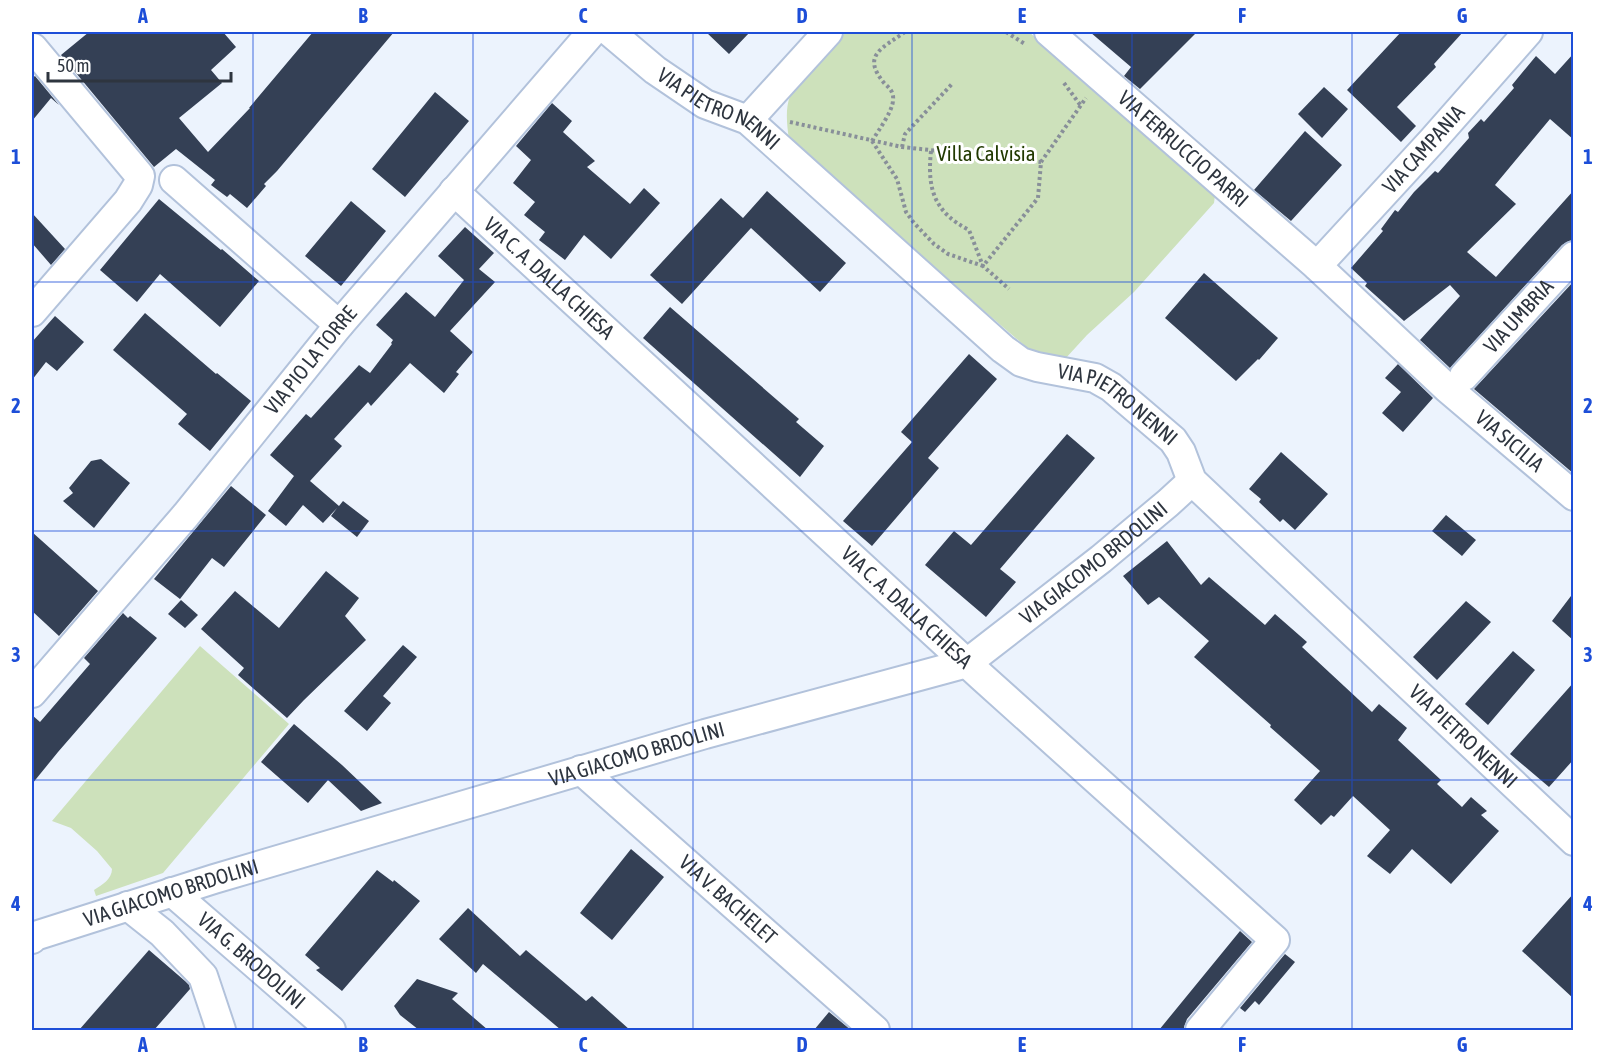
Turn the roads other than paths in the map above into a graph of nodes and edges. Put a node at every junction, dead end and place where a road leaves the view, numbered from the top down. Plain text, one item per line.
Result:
1 (592, 32) edge
2 (610, 32) edge
3 (828, 32) edge
4 (1049, 32) edge
5 (1528, 32) edge
6 (32, 45) edge
7 (747, 120) junction
8 (174, 180) dead end
9 (454, 191) junction
10 (1574, 256) edge
11 (1317, 266) junction
12 (32, 312) edge
13 (339, 325) junction
14 (1456, 382) junction
15 (1192, 481) junction
16 (1574, 496) edge
17 (967, 663) junction
18 (38, 672) edge
19 (581, 770) junction
20 (1574, 841) edge
21 (164, 894) junction
22 (128, 906) junction
23 (32, 939) edge
24 (276, 1000) dead end
25 (221, 1030) edge
26 (331, 1030) edge
27 (875, 1030) edge
28 (1200, 1030) edge

1 - 9 street, VIA PIO LA TORRE
2 - 7 street, VIA PIETRO NENNI
3 - 7 street
4 - 11 street, VIA FERRUCCIO PARRI
5 - 11 street, VIA CAMPANIA
6 - 12 street
7 - 15 street, VIA PIETRO NENNI
8 - 13 street
9 - 13 street, VIA PIO LA TORRE
9 - 17 street, VIA C. A. DALLA CHIESA
10 - 14 street, VIA UMBRIA
11 - 14 street, VIA FERRUCCIO PARRI
13 - 18 street, VIA PIO LA TORRE
14 - 16 street, VIA SICILIA
15 - 17 street, VIA GIACOMO BRDOLINI
15 - 20 street, VIA PIETRO NENNI
17 - 19 street, VIA GIACOMO BRDOLINI
17 - 28 street, VIA C. A. DALLA CHIESA
19 - 21 street, VIA GIACOMO BRDOLINI
19 - 27 street, VIA V. BACHELET
21 - 22 street, VIA GIACOMO BRDOLINI
21 - 24 street
21 - 26 street, VIA G. BRODOLINI
22 - 23 street, VIA GIACOMO BRDOLINI
22 - 25 street

